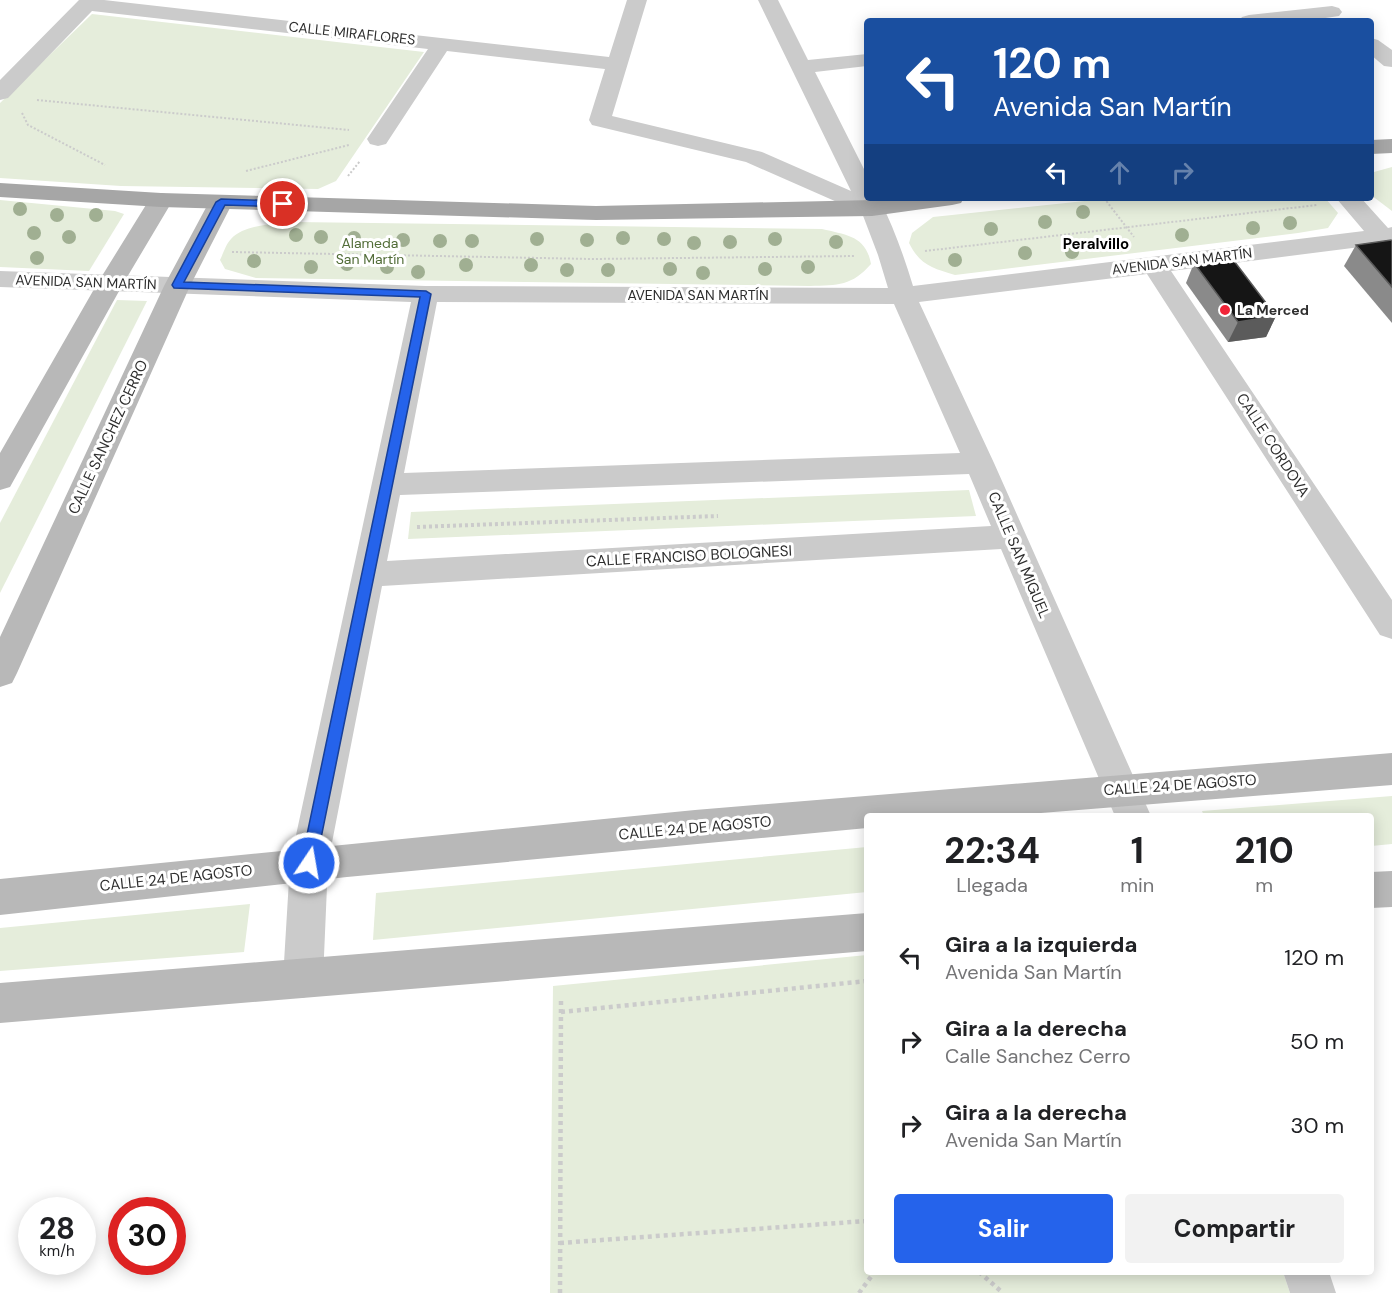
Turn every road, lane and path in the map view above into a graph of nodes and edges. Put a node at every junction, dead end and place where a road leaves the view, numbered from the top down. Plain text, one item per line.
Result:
1 (637, 0) edge
2 (768, 0) edge
3 (1313, 0) edge
4 (88, 2) edge
5 (1332, 11) edge
6 (1275, 18) edge
7 (442, 43) junction
8 (1374, 46) edge
9 (864, 60) edge
10 (1392, 61) edge
11 (617, 64) junction
12 (801, 67) junction
13 (0, 93) edge
14 (26, 99) dead end
15 (19, 107) dead end
16 (356, 131) dead end
17 (378, 139) joint
18 (349, 145) dead end
19 (1392, 146) edge
20 (1374, 147) edge
21 (109, 167) dead end
22 (245, 171) dead end
23 (0, 190) edge
24 (864, 192) edge
25 (161, 200) junction
26 (868, 201) edge
27 (928, 201) edge
28 (1106, 201) edge
29 (1341, 201) edge
30 (1350, 201) edge
31 (221, 202) junction
32 (324, 205) junction
33 (872, 208) junction
34 (1126, 228) junction
35 (1389, 240) edge
36 (195, 252) junction
37 (891, 255) junction
38 (1154, 264) junction
39 (0, 279) edge
40 (110, 284) junction
41 (177, 285) junction
42 (426, 294) junction
43 (903, 296) junction
44 (980, 463) junction
45 (3, 468) edge
46 (385, 484) junction
47 (720, 516) dead end
48 (377, 528) junction
49 (1011, 537) junction
50 (368, 575) junction
51 (1392, 626) edge
52 (0, 673) edge
53 (1392, 769) edge
54 (1126, 803) edge
55 (990, 813) edge
56 (864, 822) edge
57 (309, 863) junction
58 (1392, 889) edge
59 (1374, 891) edge
60 (0, 897) edge
61 (864, 932) edge
62 (562, 957) junction
63 (303, 979) junction
64 (864, 981) edge
65 (0, 1003) edge
66 (561, 1012) junction
67 (864, 1221) edge
68 (560, 1243) junction
69 (872, 1275) edge
70 (982, 1275) edge
71 (1307, 1275) edge
72 (560, 1293) edge
73 (859, 1293) edge
74 (1003, 1293) edge
75 (1314, 1293) edge

1 - 11 street
2 - 12 street, CALLE SAN MIGUEL
3 - 5 street
4 - 7 street, CALLE MIRAFLORES
4 - 13 street
5 - 6 street
7 - 11 street, CALLE MIRAFLORES
7 - 17 street
8 - 10 street
9 - 12 street
11 - 33 street
12 - 24 street, CALLE SAN MIGUEL
14 - 16 path
15 - 21 path
17 - 32 path
18 - 22 path
19 - 20 main road
23 - 25 main road
25 - 31 main road
25 - 40 street
26 - 33 street, CALLE SAN MIGUEL
27 - 33 main road
28 - 34 path
29 - 34 path
30 - 35 street
31 - 32 main road
31 - 36 street, CALLE SANCHEZ CERRO
32 - 33 main road
33 - 37 street, CALLE SAN MIGUEL
34 - 37 path
34 - 38 path
35 - 38 street, AVENIDA SAN MARTÍN
36 - 37 path
36 - 41 street, CALLE SANCHEZ CERRO
37 - 43 street, CALLE SAN MIGUEL
38 - 43 street, AVENIDA SAN MARTÍN
38 - 51 street, CALLE CORDOVA
39 - 40 street, AVENIDA SAN MARTÍN
40 - 41 street, AVENIDA SAN MARTÍN
40 - 45 street
41 - 42 street, AVENIDA SAN MARTÍN
41 - 52 street, CALLE SANCHEZ CERRO
42 - 43 street, AVENIDA SAN MARTÍN
42 - 46 street
43 - 44 street, CALLE SAN MIGUEL
44 - 46 street
44 - 49 street, CALLE SAN MIGUEL
46 - 48 street
47 - 48 path
48 - 50 street
49 - 50 street, CALLE FRANCISO BOLOGNESI
49 - 54 street, CALLE SAN MIGUEL
50 - 57 street
53 - 54 street, CALLE 24 DE AGOSTO
54 - 55 street, CALLE 24 DE AGOSTO
56 - 57 street, CALLE 24 DE AGOSTO
57 - 60 street, CALLE 24 DE AGOSTO
57 - 63 street
58 - 59 street
61 - 62 street
62 - 63 street
62 - 66 path
63 - 65 street
64 - 66 path
66 - 68 path
67 - 68 path
68 - 72 path
69 - 73 path
70 - 74 path
71 - 75 street

